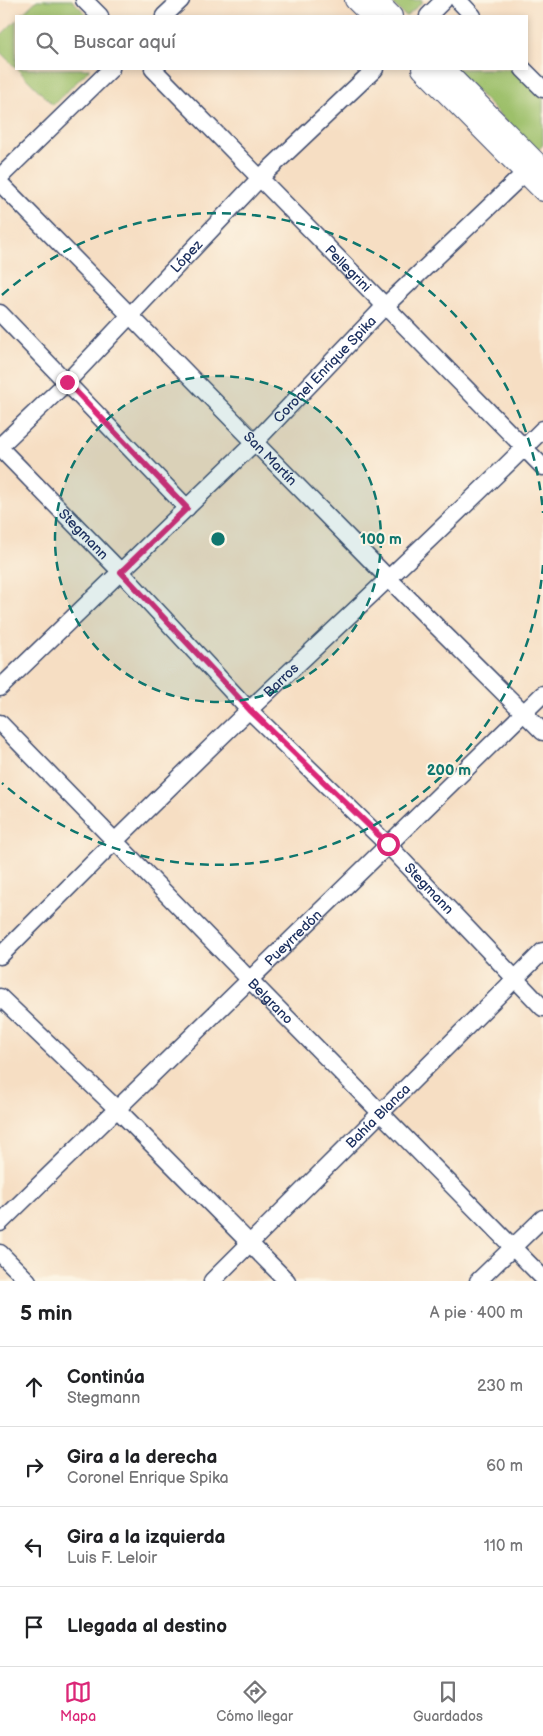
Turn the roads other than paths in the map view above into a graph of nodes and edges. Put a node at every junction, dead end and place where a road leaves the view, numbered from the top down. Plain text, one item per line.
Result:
1 (84, 0) edge
2 (181, 0) edge
3 (354, 0) edge
4 (376, 0) edge
5 (444, 0) edge
6 (458, 0) edge
7 (429, 10) edge
8 (99, 15) edge
9 (165, 15) edge
10 (370, 15) edge
11 (391, 15) edge
12 (473, 15) edge
13 (110, 70) edge
14 (153, 70) edge
15 (374, 70) edge
16 (423, 70) edge
17 (445, 70) edge
18 (525, 70) edge
19 (543, 89) edge
20 (537, 165) edge
21 (0, 177) edge
22 (261, 178) junction
23 (0, 184) edge
24 (543, 191) edge
25 (384, 307) junction
26 (0, 313) edge
27 (130, 315) junction
28 (67, 382) junction
29 (543, 429) edge
30 (255, 442) junction
31 (0, 447) edge
32 (524, 448) junction
33 (543, 468) edge
34 (187, 508) junction
35 (121, 572) junction
36 (389, 579) junction
37 (0, 688) edge
38 (543, 694) edge
39 (250, 710) junction
40 (524, 712) junction
41 (0, 723) edge
42 (543, 732) edge
43 (115, 840) junction
44 (388, 844) junction
45 (543, 951) edge
46 (0, 956) edge
47 (515, 978) junction
48 (249, 979) junction
49 (0, 997) edge
50 (543, 1008) edge
51 (117, 1109) junction
52 (380, 1111) junction
53 (543, 1218) edge
54 (0, 1223) edge
55 (250, 1243) junction
56 (514, 1248) junction
57 (0, 1253) edge
58 (543, 1278) edge
59 (28, 1281) edge
60 (212, 1281) edge
61 (287, 1281) edge
62 (478, 1281) edge

1 - 8 street
2 - 9 street
3 - 10 main road
4 - 11 main road
5 - 7 street
6 - 12 street
13 - 21 street
14 - 22 street, Pellegrini
15 - 22 street, López
16 - 20 main road
17 - 20 main road
18 - 19 street
20 - 24 main road
20 - 25 street, Coronel Enrique Spika
22 - 25 street, Pellegrini
22 - 27 street, López
23 - 27 street, San Martín
25 - 30 street, Coronel Enrique Spika
25 - 32 street, Pellegrini
26 - 28 street
27 - 28 street, López
27 - 30 street, San Martín
28 - 31 street, López
28 - 34 street
29 - 32 street, Barros
30 - 34 street, Coronel Enrique Spika
30 - 36 street, San Martín
31 - 35 street, Stegmann
32 - 33 street, Pellegrini
32 - 36 street, Barros
34 - 35 street, Coronel Enrique Spika
35 - 37 street, Coronel Enrique Spika
35 - 39 street, Stegmann
36 - 39 street, Barros
36 - 40 street, San Martín
38 - 40 street, Pueyrredón
39 - 43 street, Barros
39 - 44 street, Stegmann
40 - 42 street, San Martín
40 - 44 street, Pueyrredón
41 - 43 street, Belgrano
43 - 46 street, Barros
43 - 48 street, Belgrano
44 - 47 street, Stegmann
44 - 48 street, Pueyrredón
45 - 47 street, Bahía Blanca
47 - 50 street, Stegmann
47 - 52 street, Bahía Blanca
48 - 51 street, Pueyrredón
48 - 52 street, Belgrano
49 - 51 street
51 - 54 street, Pueyrredón
51 - 55 street
52 - 55 street, Bahía Blanca
52 - 56 street, Belgrano
53 - 56 street
55 - 60 street, Bahía Blanca
55 - 61 street
56 - 58 street, Belgrano
56 - 62 street
57 - 59 street

